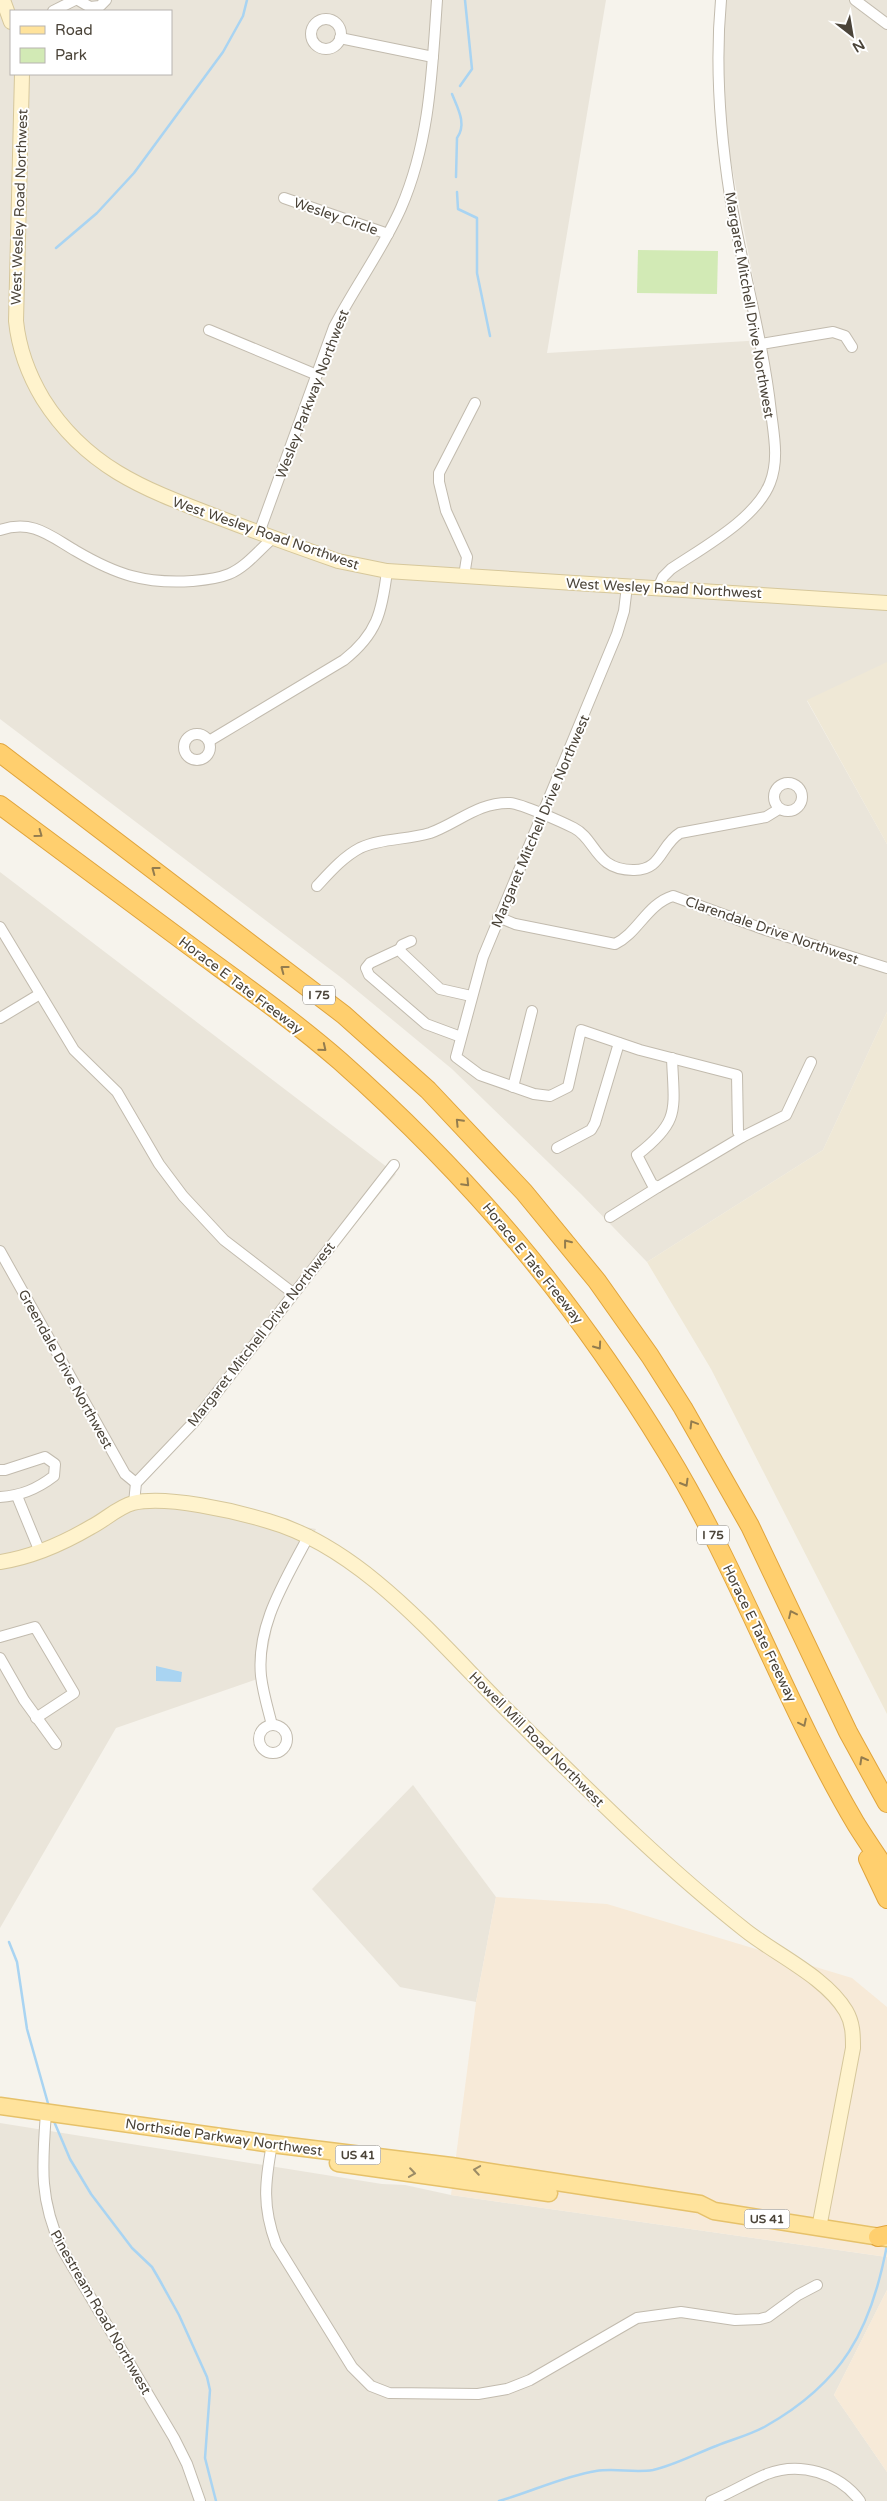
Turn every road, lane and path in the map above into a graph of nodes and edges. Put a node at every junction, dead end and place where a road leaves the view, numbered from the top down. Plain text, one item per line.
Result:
1 (3, 0) edge
2 (76, 0) edge
3 (106, 0) edge
4 (437, 0) edge
5 (721, 0) edge
6 (855, 0) edge
7 (55, 10) edge
8 (10, 19) edge
9 (887, 24) edge
10 (340, 38) dead end
11 (433, 57) junction
12 (22, 75) edge
13 (284, 198) dead end
14 (388, 234) junction
15 (209, 330) dead end
16 (761, 344) junction
17 (852, 347) dead end
18 (317, 375) junction
19 (475, 403) dead end
20 (0, 530) edge
21 (266, 536) junction
22 (387, 571) junction
23 (464, 576) junction
24 (627, 586) junction
25 (658, 588) junction
26 (887, 604) edge
27 (209, 741) dead end
28 (0, 753) edge
29 (0, 806) edge
30 (779, 809) dead end
31 (543, 816) junction
32 (317, 886) dead end
33 (498, 917) junction
34 (0, 927) edge
35 (411, 941) dead end
36 (400, 949) junction
37 (887, 968) edge
38 (40, 994) junction
39 (471, 996) junction
40 (532, 1011) dead end
41 (0, 1018) edge
42 (461, 1037) junction
43 (619, 1043) junction
44 (672, 1058) junction
45 (811, 1062) dead end
46 (513, 1087) junction
47 (742, 1137) junction
48 (557, 1148) dead end
49 (394, 1165) dead end
50 (658, 1187) junction
51 (610, 1217) dead end
52 (0, 1251) edge
53 (292, 1293) junction
54 (0, 1470) edge
55 (136, 1483) junction
56 (17, 1496) junction
57 (0, 1497) edge
58 (134, 1503) junction
59 (309, 1535) junction
60 (40, 1552) junction
61 (0, 1562) edge
62 (0, 1636) edge
63 (0, 1658) edge
64 (36, 1718) junction
65 (272, 1725) dead end
66 (56, 1744) dead end
67 (887, 1803) edge
68 (856, 1825) junction
69 (887, 1871) edge
70 (887, 1899) edge
71 (0, 2106) edge
72 (0, 2117) edge
73 (46, 2118) junction
74 (271, 2149) junction
75 (819, 2228) junction
76 (884, 2236) edge
77 (817, 2285) dead end
78 (200, 2501) edge
79 (711, 2501) edge
80 (860, 2501) edge

1 - 8 main road
2 - 3 street
2 - 7 street
4 - 11 street, Wesley Parkway Northwest
5 - 16 street, Margaret Mitchell Drive Northwest
6 - 9 street
10 - 11 street
11 - 14 street, Wesley Parkway Northwest
12 - 21 main road, West Wesley Road Northwest
13 - 14 street, Wesley Circle
14 - 18 street, Wesley Parkway Northwest
15 - 18 street
16 - 17 street
16 - 25 street, Margaret Mitchell Drive Northwest
18 - 21 street, Wesley Parkway Northwest
19 - 23 street
20 - 21 street
21 - 22 main road, West Wesley Road Northwest
22 - 23 main road, West Wesley Road Northwest
22 - 27 street
23 - 24 main road, West Wesley Road Northwest
24 - 25 main road, West Wesley Road Northwest
24 - 31 street, Margaret Mitchell Drive Northwest
25 - 26 main road, West Wesley Road Northwest
67 -> 28 highway, I 75
29 -> 68 highway, Horace E Tate Freeway / I 75
30 - 31 street
31 - 32 street
31 - 33 street, Margaret Mitchell Drive Northwest
33 - 37 street, Clarendale Drive Northwest
33 - 39 street, Margaret Mitchell Drive Northwest
34 - 38 street
35 - 36 street
36 - 39 street
36 - 42 street
38 - 41 street
38 - 53 street
39 - 42 street, Margaret Mitchell Drive Northwest
40 - 46 street
42 - 46 street, Margaret Mitchell Drive Northwest
43 - 44 street
43 - 46 street
43 - 48 street
44 - 47 street
44 - 50 street
45 - 47 street
47 - 50 street
49 - 53 street, Margaret Mitchell Drive Northwest
50 - 51 street
52 - 55 street, Greendale Drive Northwest
53 - 55 street, Margaret Mitchell Drive Northwest
54 - 56 street
55 - 58 street
56 - 57 street
56 - 60 street
58 - 59 main road, Howell Mill Road Northwest
58 - 60 main road, Howell Mill Road Northwest
59 - 65 street
59 - 75 main road, Howell Mill Road Northwest
60 - 61 main road, Howell Mill Road Northwest
62 - 64 street
63 - 64 street
64 - 66 street
68 - 69 highway, Horace E Tate Freeway / I 75
68 - 70 highway
71 - 73 main road, Northside Parkway Northwest / US 41
72 - 73 main road, Northside Parkway Northwest / US 41
73 - 74 main road, Northside Parkway Northwest / US 41
73 - 78 street, Pinestream Road Northwest
74 - 75 main road, Northside Parkway Northwest / US 41
74 - 77 street
75 - 76 main road, Northside Parkway Northwest / US 41
79 - 80 street

